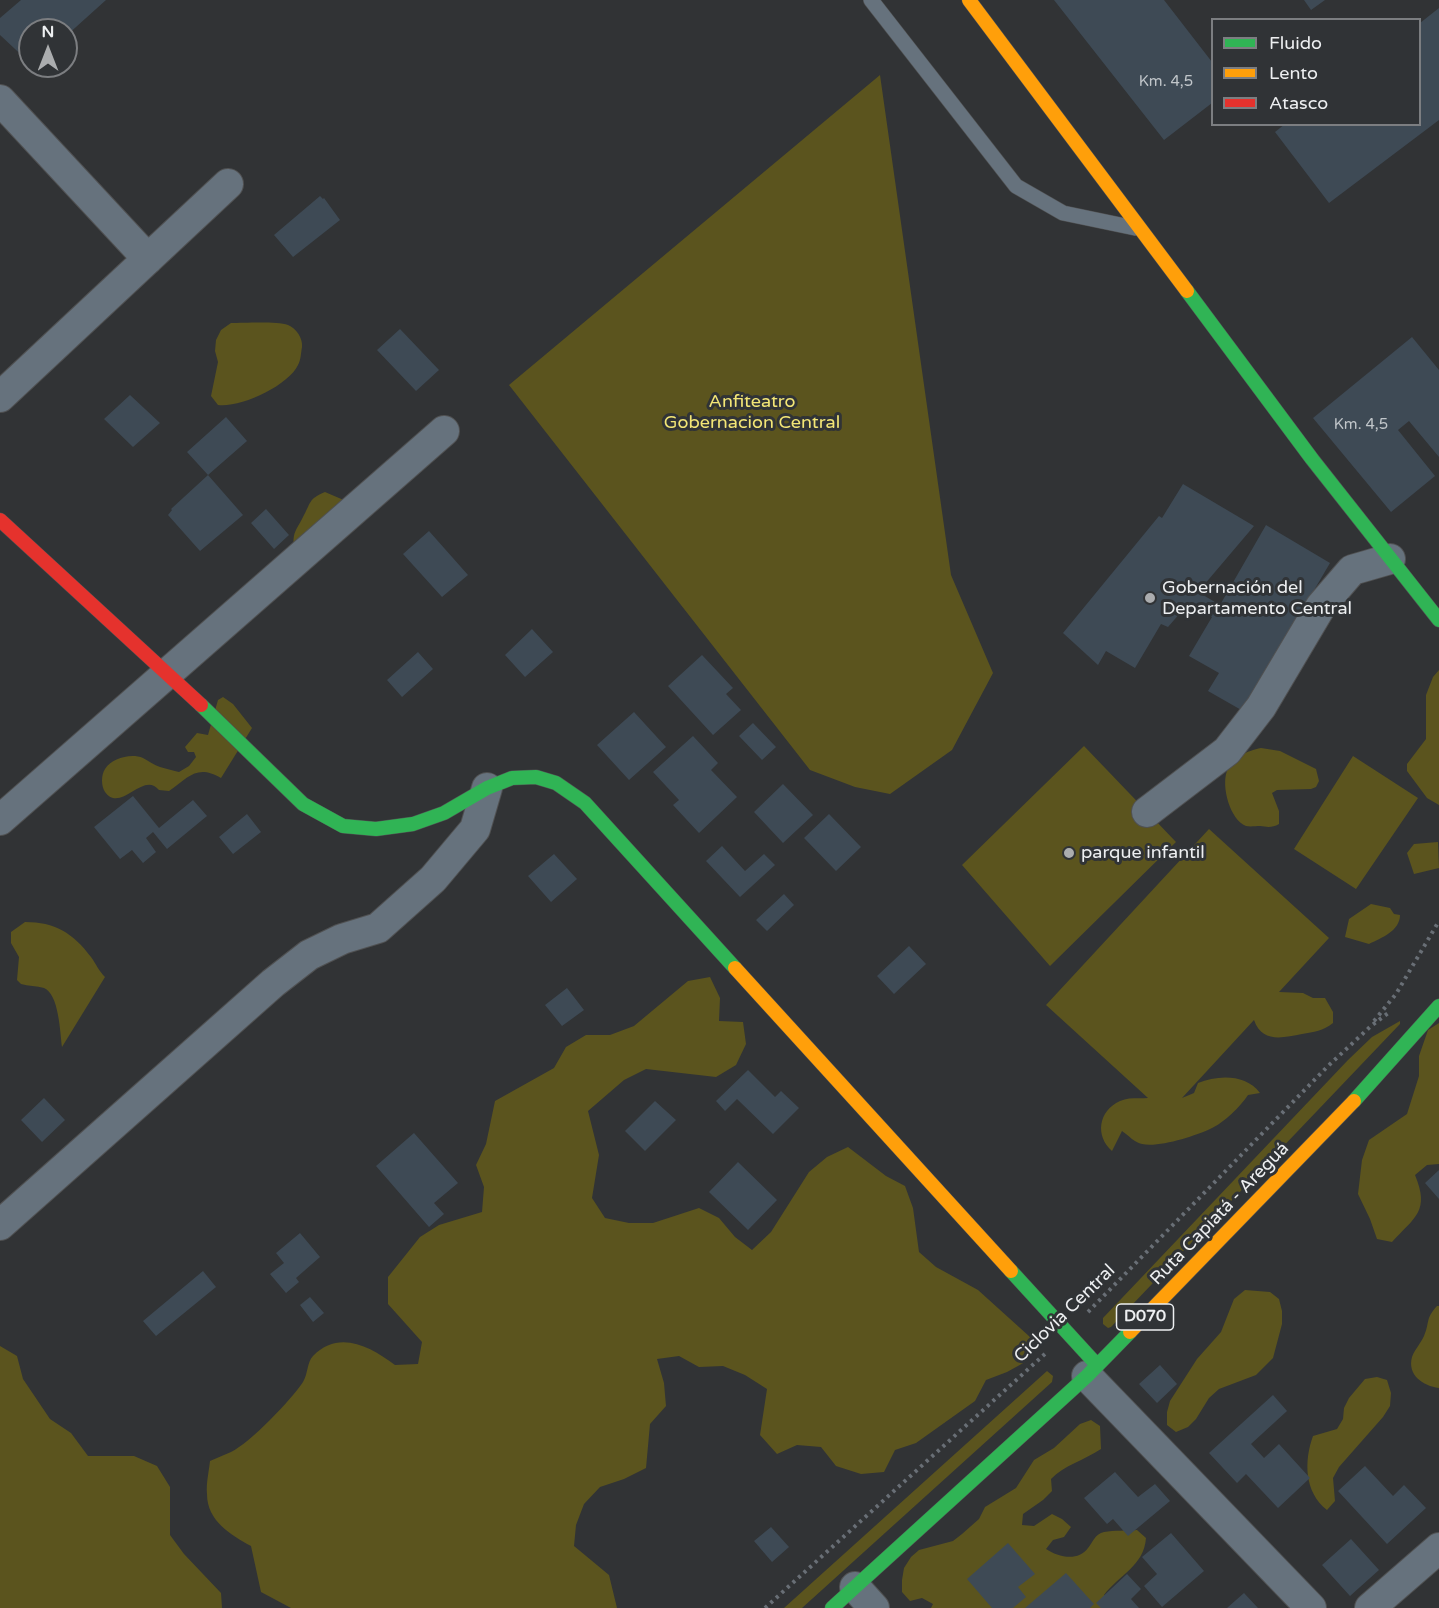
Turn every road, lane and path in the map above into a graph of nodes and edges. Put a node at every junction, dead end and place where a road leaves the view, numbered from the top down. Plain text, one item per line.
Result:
1 (871, 0) edge
2 (969, 0) edge
3 (0, 100) edge
4 (228, 184) dead end
5 (1140, 229) junction
6 (148, 259) junction
7 (0, 397) edge
8 (444, 430) dead end
9 (0, 520) edge
10 (1390, 559) junction
11 (1439, 620) edge
12 (167, 673) junction
13 (487, 788) junction
14 (1147, 812) dead end
15 (0, 820) edge
16 (1439, 921) edge
17 (1400, 1004) dead end
18 (1439, 1006) edge
19 (1371, 1026) junction
20 (0, 1225) edge
21 (1068, 1333) junction
22 (1092, 1370) junction
23 (1439, 1548) edge
24 (864, 1598) edge
25 (765, 1608) edge
26 (832, 1608) edge
27 (1311, 1608) edge
28 (1370, 1608) edge

1 - 5 lane
2 - 5 street
3 - 6 street
4 - 6 street
5 - 10 street
6 - 7 street
8 - 12 street
9 - 12 street
10 - 11 street
10 - 14 street
12 - 13 street
12 - 15 street
13 - 20 street
13 - 21 street
16 - 19 path, Ciclovia Central
17 - 19 path, Ciclovia Central
18 - 22 street, Ruta Capiatá - Areguá / D070
19 - 21 path, Ciclovia Central
21 - 22 street
21 - 25 path, Ciclovia Central
22 - 24 street, Ruta Capiatá - Areguá / D070
22 - 27 street
23 - 28 street
24 - 26 street, Ruta Capiatá - Areguá / D070

